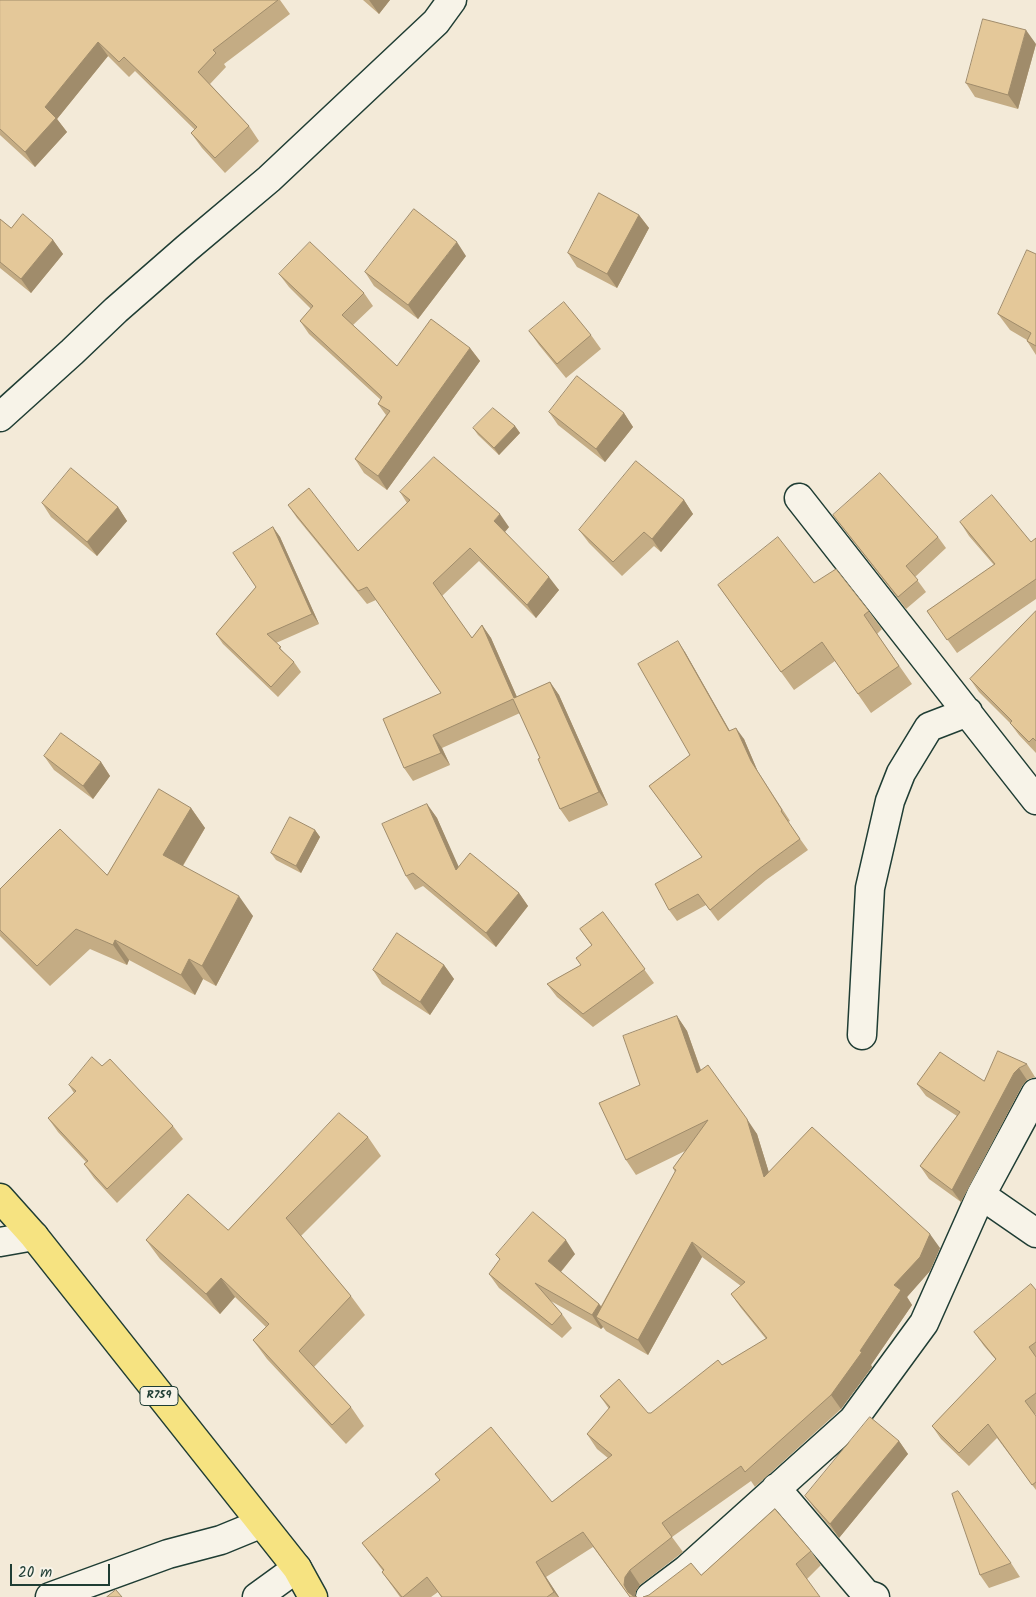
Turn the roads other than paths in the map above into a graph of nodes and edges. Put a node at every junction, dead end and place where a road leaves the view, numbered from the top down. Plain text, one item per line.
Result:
1 (452, 0) edge
2 (0, 417) edge
3 (799, 498) dead end
4 (968, 712) junction
5 (1036, 800) edge
6 (862, 1035) dead end
7 (1036, 1093) edge
8 (981, 1195) junction
9 (0, 1198) edge
10 (1036, 1232) edge
11 (34, 1236) junction
12 (0, 1242) edge
13 (776, 1488) junction
14 (260, 1524) junction
15 (296, 1568) junction
16 (50, 1597) edge
17 (257, 1597) edge
18 (313, 1597) edge
19 (650, 1597) edge
20 (875, 1597) edge

1 - 2 street
3 - 4 street
4 - 5 street
4 - 6 street
7 - 8 street
8 - 10 street
8 - 13 street
9 - 11 main road, R759
11 - 12 street
11 - 14 main road, R759
13 - 19 street
13 - 20 street
14 - 15 main road, R759
14 - 16 street
15 - 17 street
15 - 18 main road, R759

